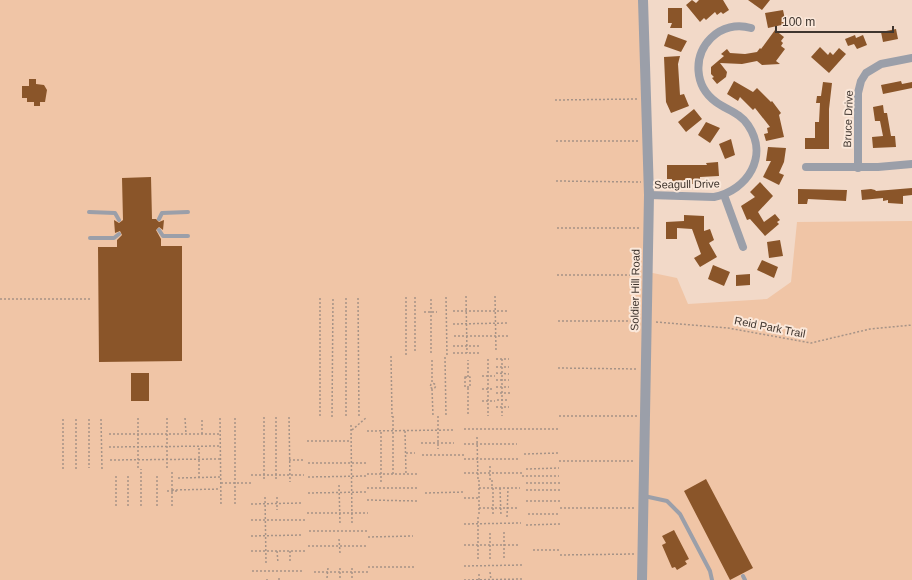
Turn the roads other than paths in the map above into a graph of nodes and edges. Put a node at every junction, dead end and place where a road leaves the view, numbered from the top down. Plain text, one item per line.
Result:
1 (642, 0) edge
2 (751, 28) dead end
3 (912, 58) edge
4 (912, 164) edge
5 (806, 168) dead end
6 (858, 168) junction
7 (724, 195) junction
8 (649, 196) junction
9 (89, 212) dead end
10 (188, 212) dead end
11 (159, 219) dead end
12 (119, 220) dead end
13 (158, 230) dead end
14 (119, 234) dead end
15 (188, 236) dead end
16 (90, 238) dead end
17 (744, 247) dead end
18 (643, 496) junction
19 (642, 580) edge
20 (712, 580) edge

1 - 8 street, Soldier Hill Road
2 - 7 street, Seagull Drive
3 - 6 street, Bruce Drive
4 - 6 street
5 - 6 street
7 - 8 street, Seagull Drive
7 - 17 street
8 - 18 street, Soldier Hill Road
9 - 12 lane
10 - 11 lane
13 - 15 lane
14 - 16 lane
18 - 19 street, Soldier Hill Road
18 - 20 lane

